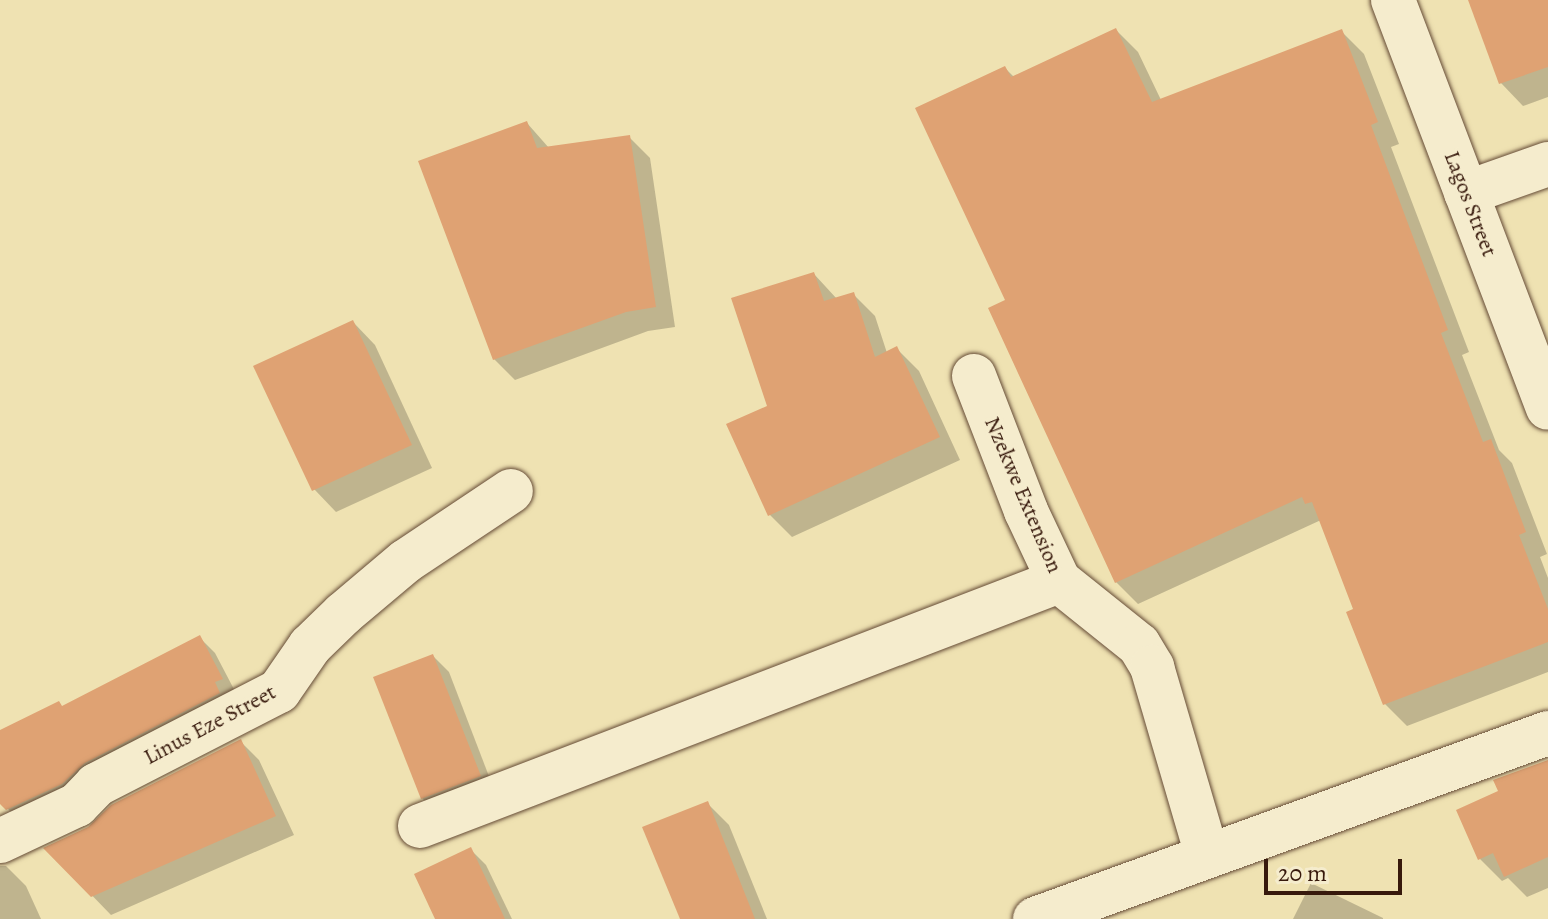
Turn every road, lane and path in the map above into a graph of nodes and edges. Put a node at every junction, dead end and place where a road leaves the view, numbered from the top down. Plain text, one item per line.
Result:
1 (1393, 0) edge
2 (1548, 164) edge
3 (1466, 193) junction
4 (974, 376) dead end
5 (1548, 408) edge
6 (511, 491) dead end
7 (1059, 581) junction
8 (1548, 733) edge
9 (420, 826) dead end
10 (0, 841) edge
11 (1207, 855) junction
12 (1035, 919) edge

1 - 3 street, Lagos Street
2 - 3 street
3 - 5 street, Lagos Street
4 - 7 street, Nzekwe Extension
6 - 10 street, Linus Eze Street
7 - 9 street
7 - 11 street, Nzekwe Extension
8 - 11 street
11 - 12 street

